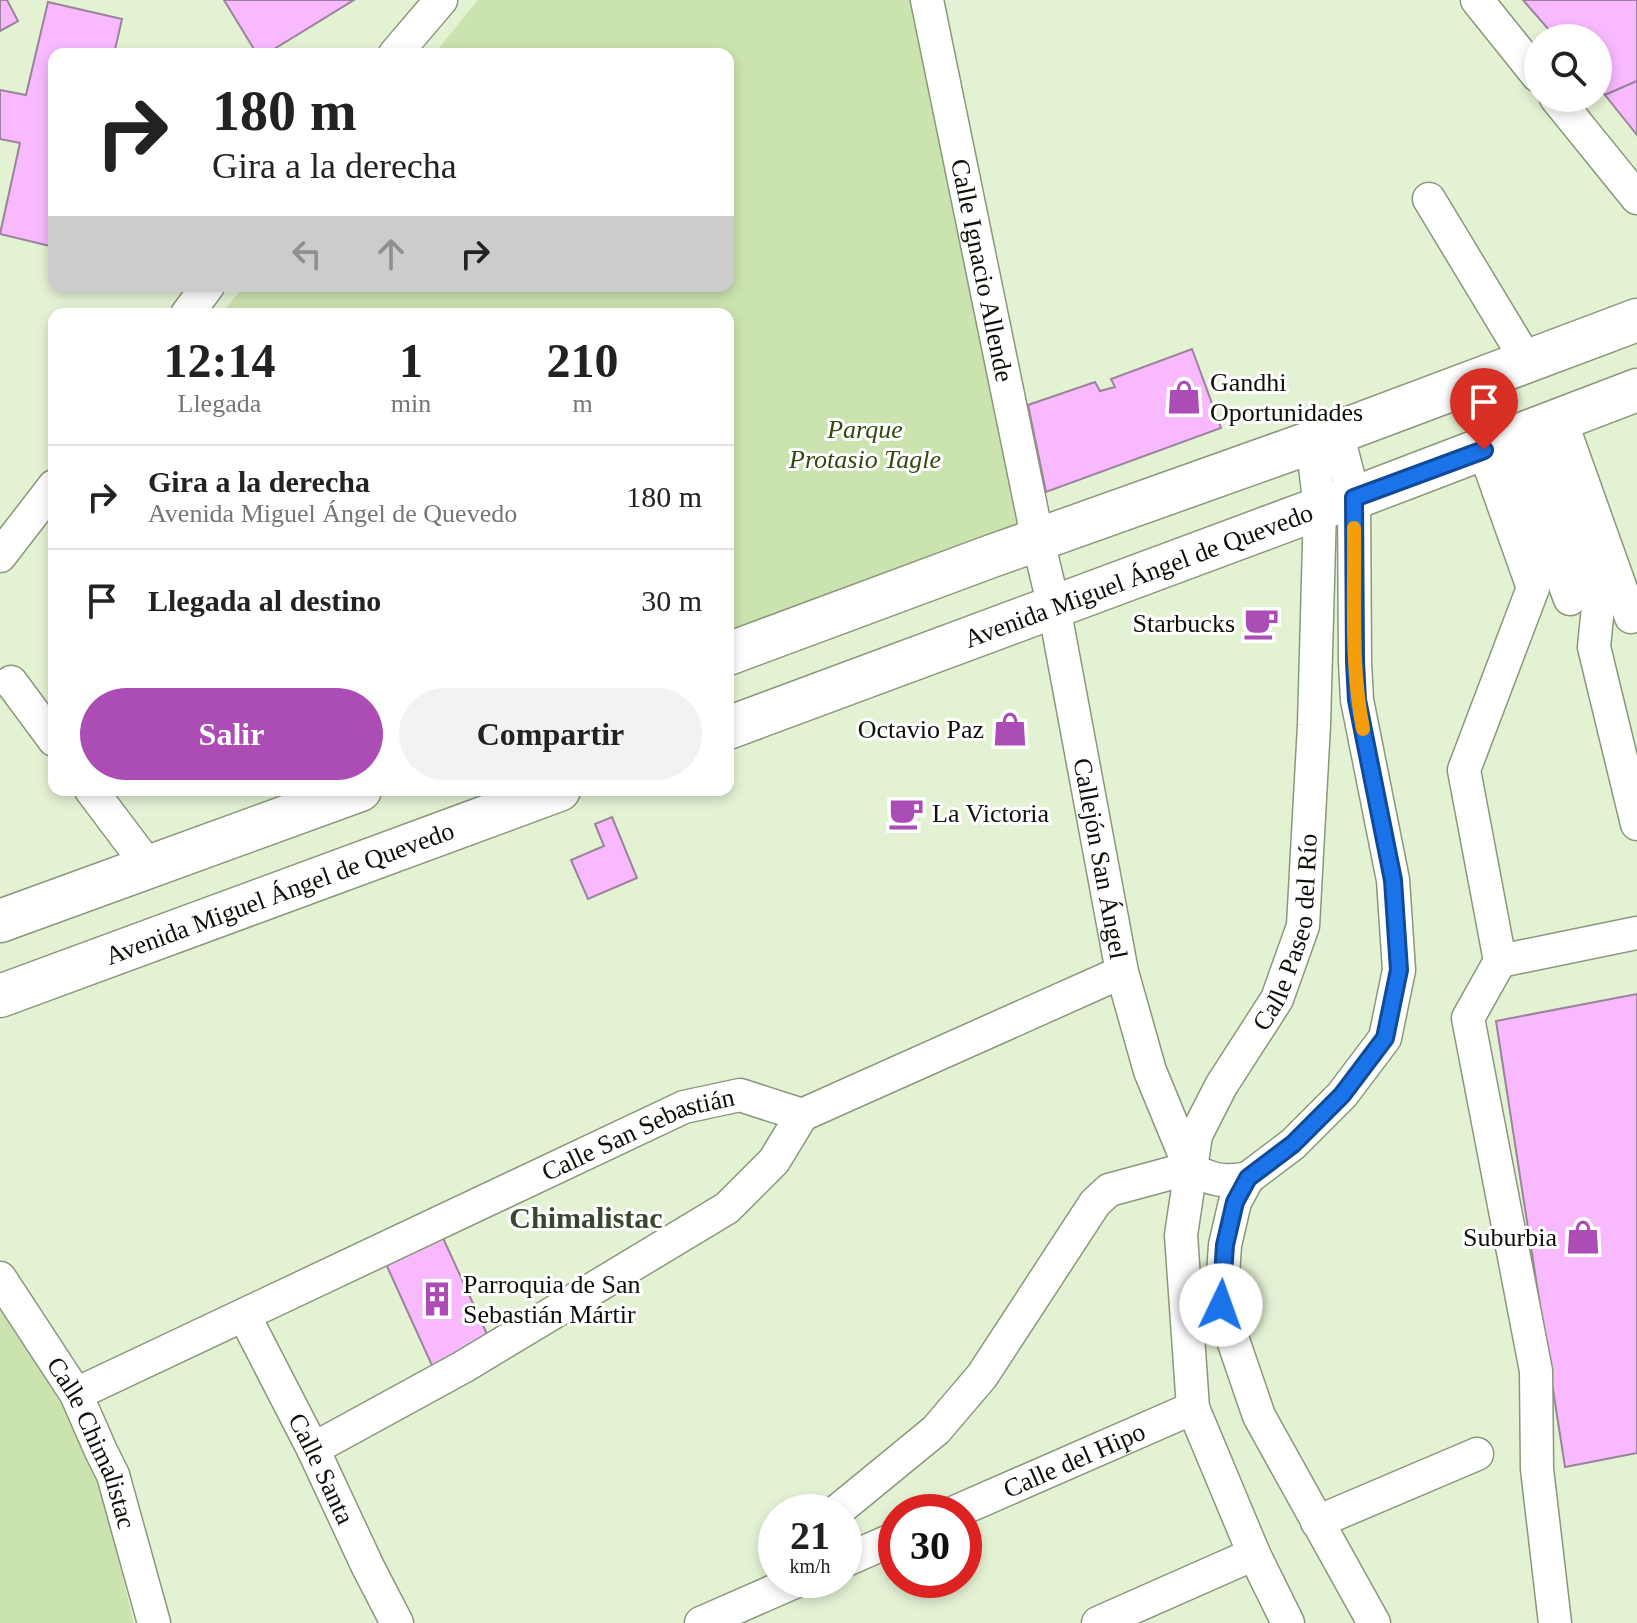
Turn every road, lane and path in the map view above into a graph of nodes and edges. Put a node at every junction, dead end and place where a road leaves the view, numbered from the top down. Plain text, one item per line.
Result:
1 (441, 0) edge
2 (927, 0) edge
3 (1477, 0) edge
4 (400, 48) edge
5 (1524, 59) edge
6 (1567, 112) edge
7 (1637, 198) edge
8 (1429, 199) dead end
9 (1637, 320) edge
10 (1527, 361) junction
11 (1637, 390) edge
12 (1522, 434) junction
13 (1324, 437) junction
14 (48, 494) edge
15 (1337, 503) junction
16 (1038, 541) junction
17 (0, 556) edge
18 (1533, 588) junction
19 (1584, 603) junction
20 (1054, 607) junction
21 (1634, 619) edge
22 (734, 652) edge
23 (1316, 675) junction
24 (1356, 675) junction
25 (11, 682) dead end
26 (734, 726) edge
27 (48, 732) edge
28 (96, 796) edge
29 (344, 796) edge
30 (543, 796) edge
31 (1637, 824) edge
32 (149, 867) junction
33 (0, 921) edge
34 (1637, 933) edge
35 (1500, 961) junction
36 (1122, 972) junction
37 (0, 996) edge
38 (802, 1115) junction
39 (1190, 1168) junction
40 (1248, 1178) junction
41 (0, 1278) edge
42 (244, 1315) junction
43 (76, 1394) junction
44 (1193, 1408) junction
45 (313, 1449) junction
46 (1477, 1454) dead end
47 (858, 1494) edge
48 (982, 1500) edge
49 (1317, 1522) junction
50 (1254, 1554) junction
51 (757, 1598) edge
52 (154, 1623) edge
53 (397, 1623) edge
54 (701, 1623) edge
55 (1098, 1623) edge
56 (1288, 1623) edge
57 (1374, 1623) edge
58 (1555, 1623) edge

1 - 4 street
2 - 16 street, Calle Ignacio Allende
3 - 5 street
6 - 7 street
8 - 10 street
9 - 10 main road
10 - 13 main road
11 - 12 main road, Avenida Miguel Ángel de Quevedo
12 - 15 main road, Avenida Miguel Ángel de Quevedo
12 - 18 street
12 - 19 street
12 - 21 street
13 - 15 street, Calle Paseo del Río
13 - 16 main road
14 - 17 street
15 - 20 main road, Avenida Miguel Ángel de Quevedo
15 - 23 street, Calle Paseo del Río
15 - 24 street, Calle Paseo del Río
16 - 20 street, Callejón San Ángel
16 - 22 main road
18 - 19 street
18 - 35 street
19 - 21 street
19 - 31 street
20 - 26 main road, Avenida Miguel Ángel de Quevedo
20 - 36 street, Callejón San Ángel
23 - 24 street
23 - 39 street, Calle Paseo del Río
24 - 40 street, Calle Paseo del Río
25 - 27 street
28 - 32 street
29 - 32 main road
30 - 37 main road, Avenida Miguel Ángel de Quevedo
32 - 33 main road
34 - 35 street
35 - 58 street
36 - 38 street
36 - 39 street, Callejón San Ángel
38 - 42 street, Calle San Sebastián
38 - 45 street
39 - 40 street
39 - 44 street, Calle Paseo del Río
39 - 47 street
40 - 49 street, Calle Paseo del Río
41 - 43 street, Calle Chimalistac
42 - 43 street, Calle San Sebastián
42 - 45 street, Calle Santa
43 - 52 street, Calle Chimalistac
44 - 48 street, Calle del Hipo
44 - 50 street, Calle Paseo del Río
45 - 53 street, Calle Santa
46 - 49 street
49 - 57 street, Calle Paseo del Río
50 - 55 street
50 - 56 street, Calle Paseo del Río
51 - 54 street

